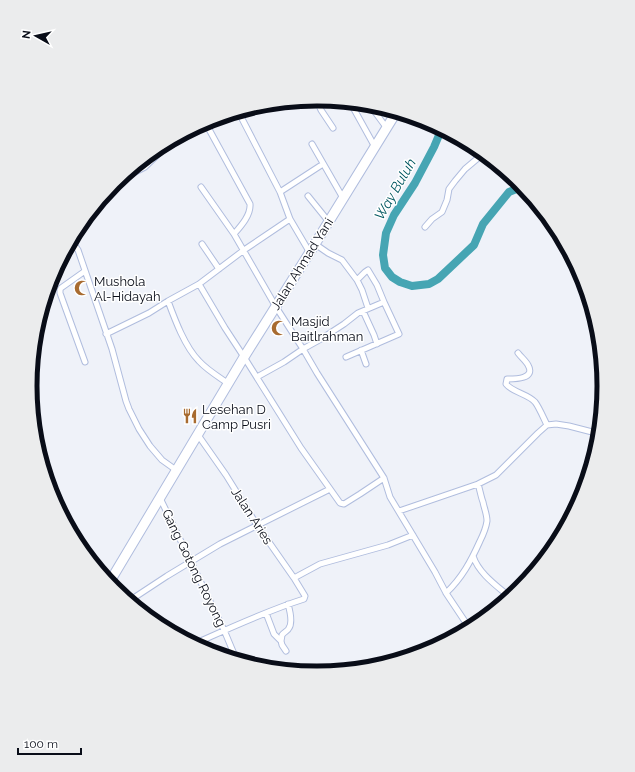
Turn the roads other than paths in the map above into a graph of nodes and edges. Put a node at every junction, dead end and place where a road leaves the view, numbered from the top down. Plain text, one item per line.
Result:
1 (319, 106) edge
2 (353, 108) edge
3 (375, 112) edge
4 (241, 116) edge
5 (394, 116) edge
6 (386, 127) junction
7 (208, 128) edge
8 (333, 128) dead end
9 (312, 144) dead end
10 (374, 147) junction
11 (479, 157) edge
12 (153, 159) edge
13 (323, 164) junction
14 (139, 170) edge
15 (201, 187) dead end
16 (280, 192) junction
17 (308, 196) dead end
18 (343, 198) junction
19 (290, 219) junction
20 (328, 222) junction
21 (425, 227) dead end
22 (234, 234) junction
23 (202, 244) dead end
24 (315, 244) junction
25 (75, 246) edge
26 (244, 250) junction
27 (310, 253) junction
28 (219, 269) junction
29 (85, 271) junction
30 (357, 280) junction
31 (199, 284) junction
32 (168, 301) junction
33 (384, 302) junction
34 (276, 307) junction
35 (368, 308) junction
36 (362, 311) junction
37 (106, 334) junction
38 (377, 344) junction
39 (303, 349) junction
40 (361, 350) junction
41 (518, 353) dead end
42 (244, 356) junction
43 (346, 357) dead end
44 (85, 362) dead end
45 (366, 364) dead end
46 (257, 377) junction
47 (229, 384) junction
48 (547, 425) junction
49 (594, 433) edge
50 (198, 435) junction
51 (176, 470) junction
52 (384, 478) junction
53 (478, 484) junction
54 (330, 489) junction
55 (160, 498) junction
56 (399, 511) junction
57 (257, 525) junction
58 (413, 535) junction
59 (473, 556) junction
60 (190, 561) junction
61 (113, 577) edge
62 (294, 578) junction
63 (446, 593) junction
64 (506, 593) edge
65 (134, 598) edge
66 (288, 604) junction
67 (266, 613) junction
68 (466, 623) edge
69 (224, 630) junction
70 (200, 641) edge
71 (281, 641) junction
72 (286, 652) dead end
73 (234, 654) edge

1 - 8 street
2 - 10 street
3 - 6 street
4 - 16 street
5 - 6 highway, Jalan Ahmad Yani
6 - 10 highway, Jalan Ahmad Yani
7 - 22 street
9 - 13 street
10 - 18 highway, Jalan Ahmad Yani
11 - 21 street
12 - 14 street
13 - 16 street
13 - 18 street
15 - 22 street
16 - 19 street
17 - 20 street
18 - 20 highway, Jalan Ahmad Yani
19 - 26 street
19 - 27 street
20 - 24 highway, Jalan Ahmad Yani
22 - 26 street
23 - 28 street
24 - 27 highway, Jalan Ahmad Yani
24 - 30 street
25 - 29 street
26 - 28 street
26 - 34 street
27 - 34 highway, Jalan Ahmad Yani
28 - 31 street
29 - 37 street
29 - 44 street
30 - 33 street
30 - 35 street
31 - 32 street
31 - 42 street
32 - 37 street
32 - 47 street
33 - 35 street
33 - 38 street
34 - 39 street
34 - 42 highway, Jalan Ahmad Yani
35 - 36 street
36 - 38 street
36 - 39 street
37 - 51 street
38 - 40 street
39 - 46 street
39 - 52 street
40 - 43 street
40 - 45 street
41 - 48 street
42 - 46 street
42 - 47 highway, Jalan Ahmad Yani
46 - 54 street
47 - 50 highway, Jalan Ahmad Yani
48 - 49 street
48 - 53 street
50 - 51 highway, Jalan Ahmad Yani
50 - 57 street, Jalan Aries
51 - 55 highway, Jalan Ahmad Yani
52 - 54 street
52 - 56 street
53 - 56 street
53 - 59 street
54 - 57 street
55 - 60 street, Gang Gotong Royong
55 - 61 highway, Jalan Ahmad Yani
56 - 58 street
57 - 60 street
57 - 62 street, Jalan Aries
58 - 62 street
58 - 63 street
59 - 63 street
59 - 64 street
60 - 65 street
60 - 69 street, Gang Gotong Royong
62 - 66 street, Jalan Aries
63 - 68 street
66 - 67 street
66 - 71 street
67 - 69 street
67 - 71 street
69 - 70 street
69 - 73 street, Gang Gotong Royong
71 - 72 street

